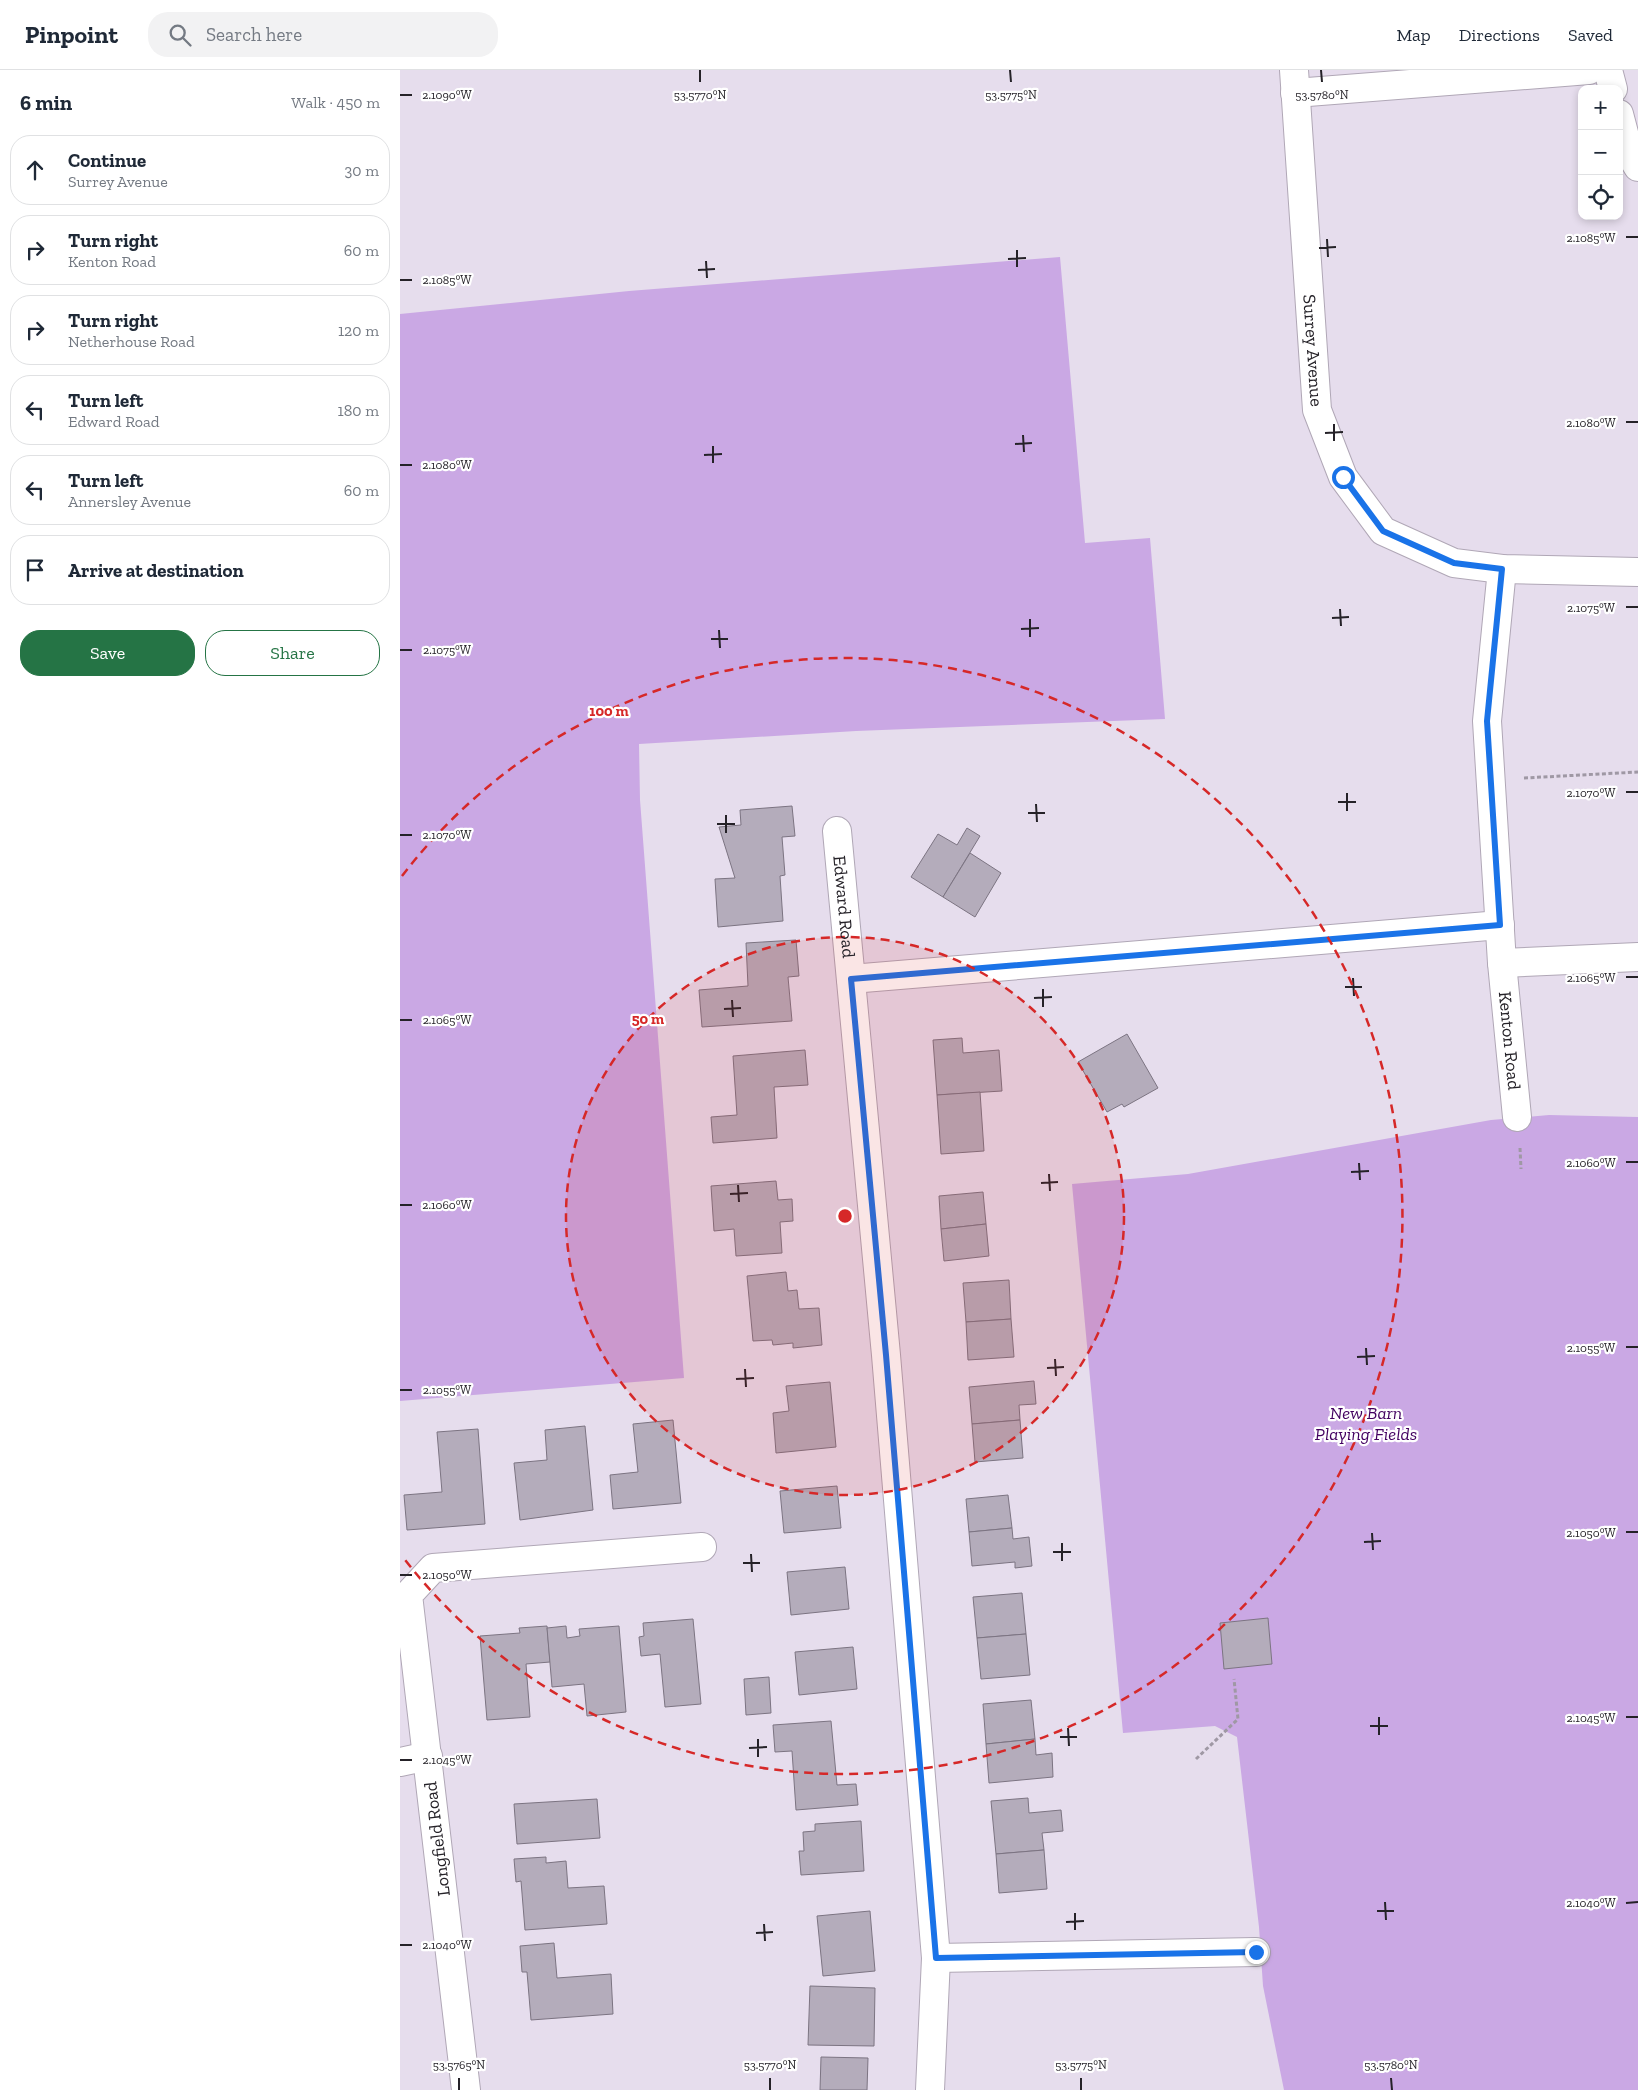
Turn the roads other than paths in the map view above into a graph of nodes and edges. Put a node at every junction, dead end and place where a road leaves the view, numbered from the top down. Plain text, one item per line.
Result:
1 (1589, 70) edge
2 (1608, 70) edge
3 (1294, 82) edge
4 (1612, 85) edge
5 (1623, 129) edge
6 (1638, 167) edge
7 (1502, 569) junction
8 (1638, 572) edge
9 (837, 831) dead end
10 (1500, 925) junction
11 (1638, 958) edge
12 (1502, 963) junction
13 (851, 979) junction
14 (1517, 1117) dead end
15 (702, 1547) dead end
16 (428, 1756) junction
17 (400, 1762) edge
18 (1256, 1952) dead end
19 (936, 1958) junction
20 (466, 2090) edge
21 (930, 2090) edge

1 - 3 street
2 - 4 street
3 - 7 street, Surrey Avenue
5 - 6 street
7 - 8 street, Surrey Avenue
7 - 10 street
9 - 13 street, Edward Road
10 - 12 street, Kenton Road
10 - 13 street
11 - 12 street
12 - 14 street, Kenton Road
13 - 19 street, Edward Road
15 - 16 street, Longfield Road
16 - 17 street
16 - 20 street, Longfield Road
18 - 19 street
19 - 21 street, Edward Road

